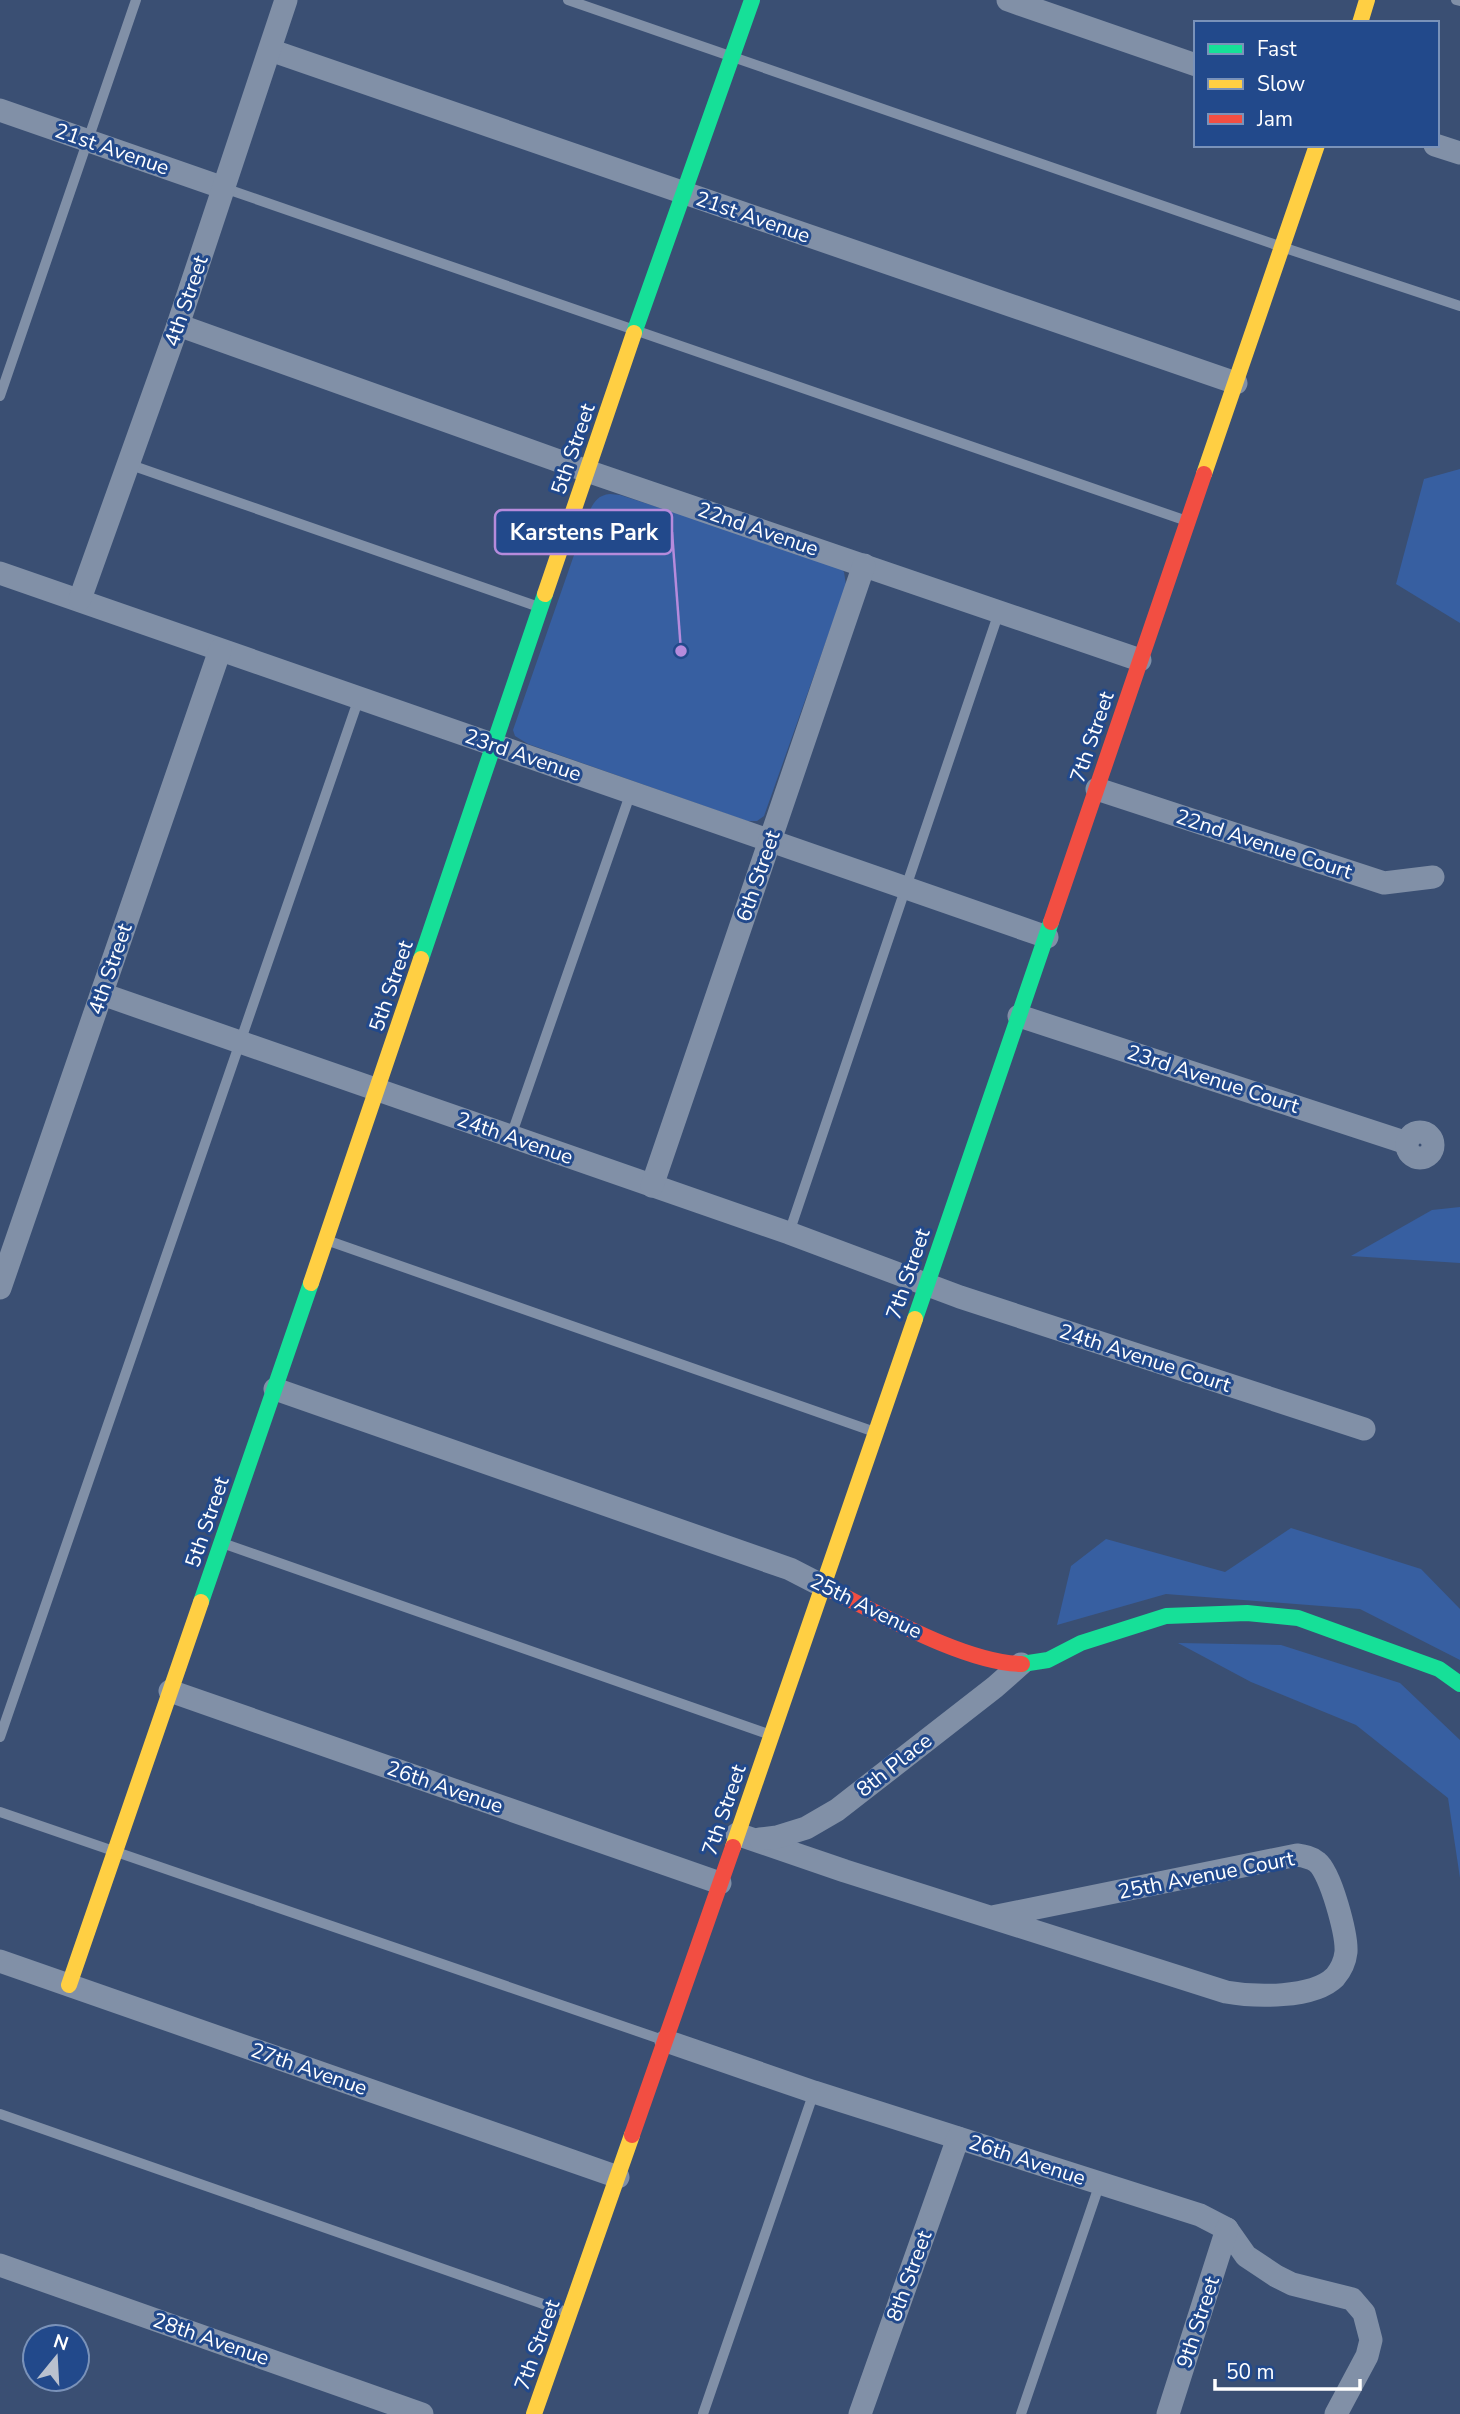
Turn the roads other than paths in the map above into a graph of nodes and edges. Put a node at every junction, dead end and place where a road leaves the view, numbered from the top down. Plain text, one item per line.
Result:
1 (136, 0) edge
2 (286, 0) edge
3 (568, 0) edge
4 (752, 0) edge
5 (1008, 0) edge
6 (1367, 0) edge
7 (1361, 21) edge
8 (270, 50) junction
9 (734, 57) junction
10 (1194, 64) edge
11 (0, 110) edge
12 (88, 140) junction
13 (1439, 146) edge
14 (1316, 147) edge
15 (1460, 153) edge
16 (224, 188) junction
17 (685, 194) junction
18 (1282, 247) junction
19 (1460, 306) edge
20 (178, 325) junction
21 (635, 331) junction
22 (1236, 383) junction
23 (0, 396) edge
24 (128, 464) junction
25 (587, 471) junction
26 (1188, 521) junction
27 (864, 565) junction
28 (0, 573) edge
29 (80, 599) junction
30 (542, 608) junction
31 (999, 612) junction
32 (220, 650) junction
33 (1140, 660) junction
34 (359, 698) junction
35 (496, 745) junction
36 (1097, 789) junction
37 (631, 792) junction
38 (770, 840) junction
39 (1433, 877) dead end
40 (904, 887) junction
41 (1046, 937) junction
42 (102, 994) junction
43 (1019, 1016) junction
44 (240, 1042) junction
45 (377, 1091) junction
46 (511, 1137) junction
47 (1407, 1143) dead end
48 (652, 1186) junction
49 (789, 1233) junction
50 (326, 1240) junction
51 (927, 1283) junction
52 (0, 1288) edge
53 (275, 1389) junction
54 (1364, 1429) dead end
55 (876, 1433) junction
56 (223, 1543) junction
57 (823, 1586) junction
58 (1021, 1664) junction
59 (1460, 1684) edge
60 (170, 1690) junction
61 (772, 1735) junction
62 (0, 1737) edge
63 (0, 1812) edge
64 (746, 1837) junction
65 (116, 1852) junction
66 (720, 1883) junction
67 (992, 1917) junction
68 (0, 1961) edge
69 (69, 1985) junction
70 (666, 2041) junction
71 (814, 2092) junction
72 (0, 2114) edge
73 (958, 2138) junction
74 (618, 2177) junction
75 (1100, 2183) junction
76 (1227, 2229) junction
77 (0, 2265) edge
78 (570, 2314) junction
79 (422, 2414) edge
80 (536, 2414) edge
81 (703, 2414) edge
82 (860, 2414) edge
83 (1021, 2414) edge
84 (1168, 2414) edge
85 (1336, 2414) edge

1 - 12 lane
2 - 8 street, 4th Street
3 - 9 lane
4 - 9 street, 5th Street
5 - 10 street
6 - 7 street
8 - 16 street, 4th Street
8 - 17 street, 21st Avenue
9 - 17 street, 5th Street
9 - 18 lane
11 - 12 street, 21st Avenue
12 - 16 street, 21st Avenue
12 - 23 lane
13 - 15 street
14 - 18 street, 7th Street
16 - 20 street, 4th Street
16 - 21 lane
17 - 21 street, 5th Street
17 - 22 street, 21st Avenue
18 - 19 lane
18 - 22 street, 7th Street
20 - 24 street, 4th Street
20 - 25 street, 22nd Avenue
21 - 25 street, 5th Street
21 - 26 lane
22 - 26 street, 7th Street
24 - 29 street, 4th Street
24 - 30 lane
25 - 27 street, 22nd Avenue
25 - 30 street, 5th Street
26 - 33 street, 7th Street
27 - 31 street, 22nd Avenue
27 - 38 street, 6th Street
28 - 29 street, 23rd Avenue
29 - 32 street, 23rd Avenue
30 - 35 street, 5th Street
31 - 33 street, 22nd Avenue
31 - 40 lane
32 - 34 street, 23rd Avenue
32 - 42 street, 4th Street
33 - 36 street, 7th Street
34 - 35 street, 23rd Avenue
34 - 44 lane
35 - 37 street, 23rd Avenue
35 - 45 street, 5th Street
36 - 39 street, 22nd Avenue Court
36 - 41 street, 7th Street
37 - 38 street, 23rd Avenue
37 - 46 lane
38 - 40 street, 23rd Avenue
38 - 48 street, 6th Street
40 - 41 street, 23rd Avenue
40 - 49 lane
41 - 43 street, 7th Street
42 - 44 street, 24th Avenue
42 - 52 street, 4th Street
43 - 47 street, 23rd Avenue Court
43 - 51 street, 7th Street
44 - 45 street, 24th Avenue
44 - 62 lane
45 - 46 street, 24th Avenue
45 - 50 street, 5th Street
46 - 48 street, 24th Avenue
48 - 49 street, 24th Avenue
49 - 51 street, 24th Avenue
50 - 53 street, 5th Street
50 - 55 lane
51 - 54 street, 24th Avenue Court
51 - 55 street, 7th Street
53 - 56 street, 5th Street
53 - 57 street, 25th Avenue
55 - 57 street, 7th Street
56 - 60 street, 5th Street
56 - 61 lane
57 - 58 street, 25th Avenue
57 - 61 street, 7th Street
58 - 59 street, 25th Avenue
58 - 64 street, 8th Place
60 - 65 street, 5th Street
60 - 66 street, 26th Avenue
61 - 64 street, 7th Street
63 - 65 lane
64 - 66 street, 7th Street
64 - 67 street, 25th Avenue Court
65 - 69 street, 5th Street
65 - 70 lane
66 - 70 street, 7th Street
67 - 67 street, 25th Avenue Court
68 - 69 street, 27th Avenue
69 - 74 street, 27th Avenue
70 - 71 street, 26th Avenue
70 - 74 street, 7th Street
71 - 73 street, 26th Avenue
71 - 81 lane
72 - 78 lane
73 - 75 street, 26th Avenue
73 - 82 street, 8th Street
74 - 78 street, 7th Street
75 - 76 street, 26th Avenue
75 - 83 lane
76 - 84 street, 9th Street
76 - 85 street, 26th Avenue
77 - 79 street, 28th Avenue
78 - 80 street, 7th Street

